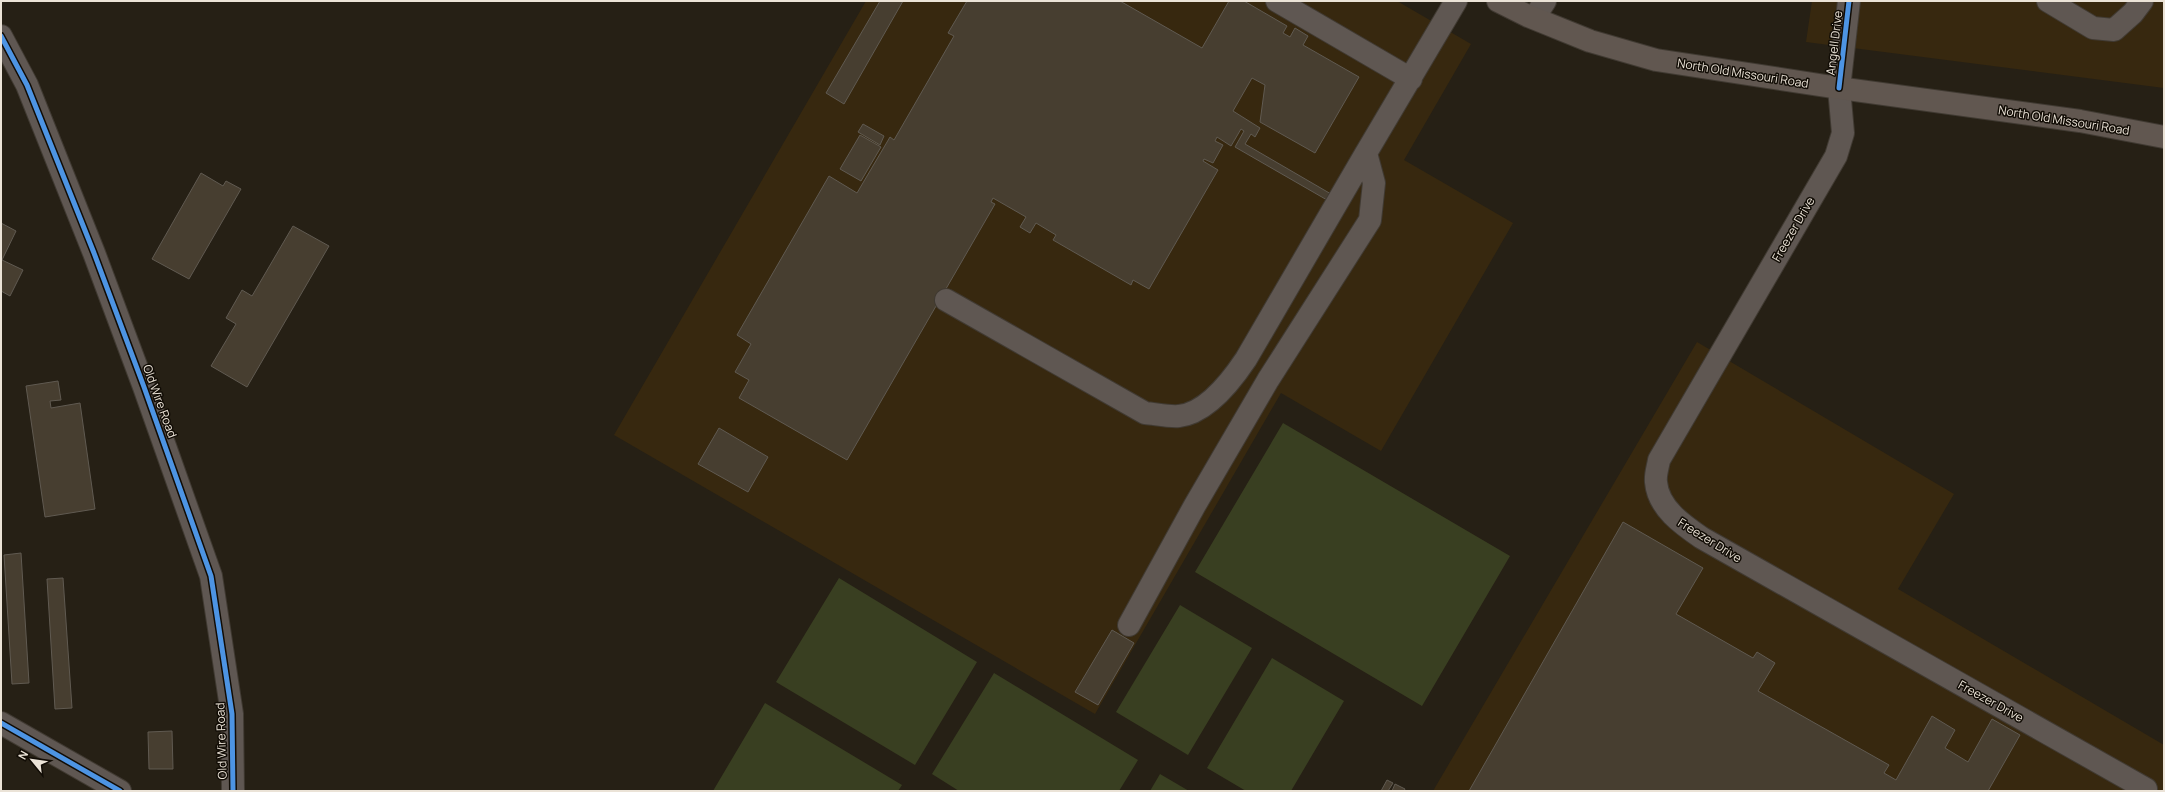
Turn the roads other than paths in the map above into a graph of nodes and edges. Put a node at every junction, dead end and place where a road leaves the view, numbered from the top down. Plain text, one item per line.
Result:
1 (1277, 1) edge
2 (1456, 1) edge
3 (1498, 1) edge
4 (1849, 1) edge
5 (2048, 1) edge
6 (2142, 1) edge
7 (1540, 10) edge
8 (1, 36) edge
9 (1411, 78) junction
10 (1839, 88) junction
11 (2164, 137) edge
12 (1366, 153) junction
13 (946, 300) dead end
14 (1129, 625) dead end
15 (1, 723) edge
16 (2146, 789) dead end
17 (120, 791) edge
18 (233, 791) edge

1 - 9 street
2 - 9 street
3 - 7 main road, North Old Missouri Road
4 - 10 street, Angell Drive
5 - 6 street
7 - 10 main road, North Old Missouri Road
8 - 18 street, Old Wire Road
9 - 12 street
10 - 11 main road, North Old Missouri Road
10 - 16 street, Freezer Drive
12 - 13 street
12 - 14 street
15 - 17 street

